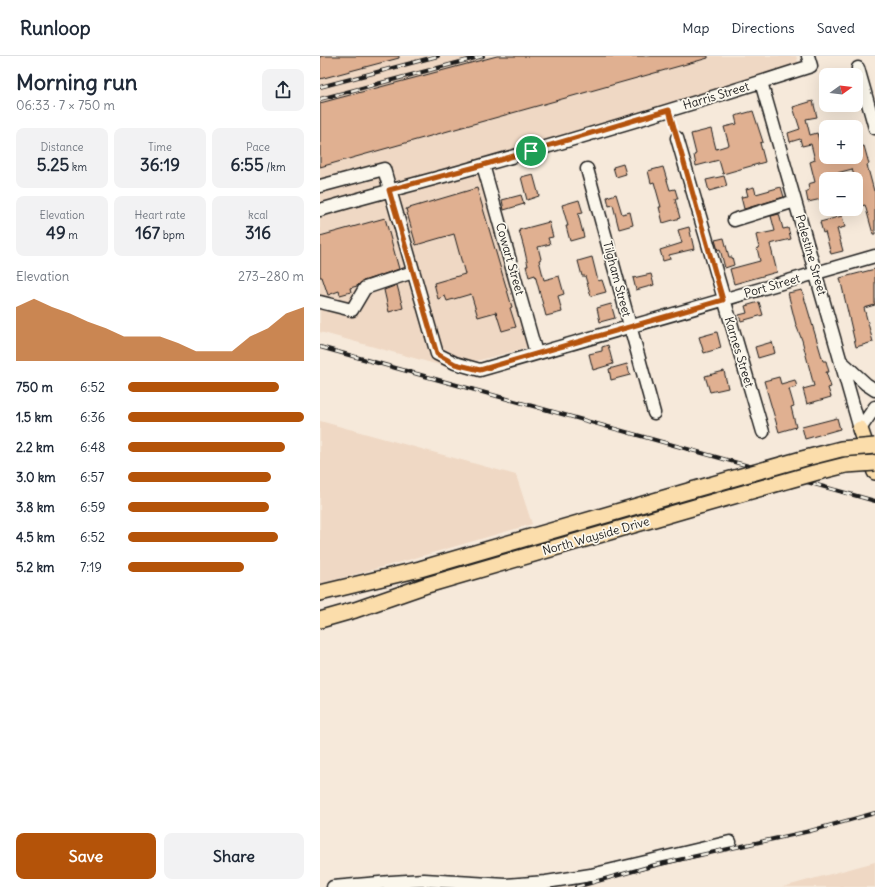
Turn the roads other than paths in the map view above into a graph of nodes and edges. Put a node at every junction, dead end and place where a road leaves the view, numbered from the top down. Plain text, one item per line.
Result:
1 (810, 61) edge
2 (761, 82) junction
3 (863, 86) edge
4 (875, 128) edge
5 (677, 138) road end
6 (483, 165) junction
7 (587, 169) dead end
8 (320, 186) edge
9 (389, 190) junction
10 (795, 200) junction
11 (320, 210) edge
12 (734, 220) dead end
13 (875, 256) edge
14 (413, 272) junction
15 (816, 273) junction
16 (723, 300) junction
17 (320, 302) edge
18 (630, 327) junction
19 (536, 353) junction
20 (841, 361) junction
21 (875, 390) edge
22 (875, 407) edge
23 (654, 413) dead end
24 (860, 429) junction
25 (763, 432) dead end
26 (875, 446) edge
27 (875, 463) edge
28 (875, 472) edge
29 (320, 594) edge
30 (320, 620) edge
31 (730, 842) dead end
32 (391, 884) edge
33 (333, 887) edge

1 - 2 street, Harris Street
2 - 6 street, Harris Street
2 - 10 street, Palestine Street
3 - 4 street
5 - 16 street, Karnes Street
6 - 9 street, Harris Street
6 - 19 street, Cowart Street
7 - 18 street, Tilgham Street
8 - 9 street, Port Street
9 - 11 street, Harris Street
9 - 14 street, Port Street
10 - 12 street
10 - 15 street, Palestine Street
13 - 15 street, Port Street
14 - 17 street
14 - 19 street, Port Street
15 - 16 street, Port Street
15 - 20 street, Palestine Street
16 - 18 street, Port Street
16 - 25 street, Karnes Street
18 - 19 street, Port Street
18 - 23 street, Tilgham Street
20 - 21 street
20 - 24 street, Palestine Street
22 - 24 street
24 - 28 main road
26 - 29 main road, North Wayside Drive, bridge
27 - 30 main road, North Wayside Drive, bridge
31 - 32 street
32 - 33 street

